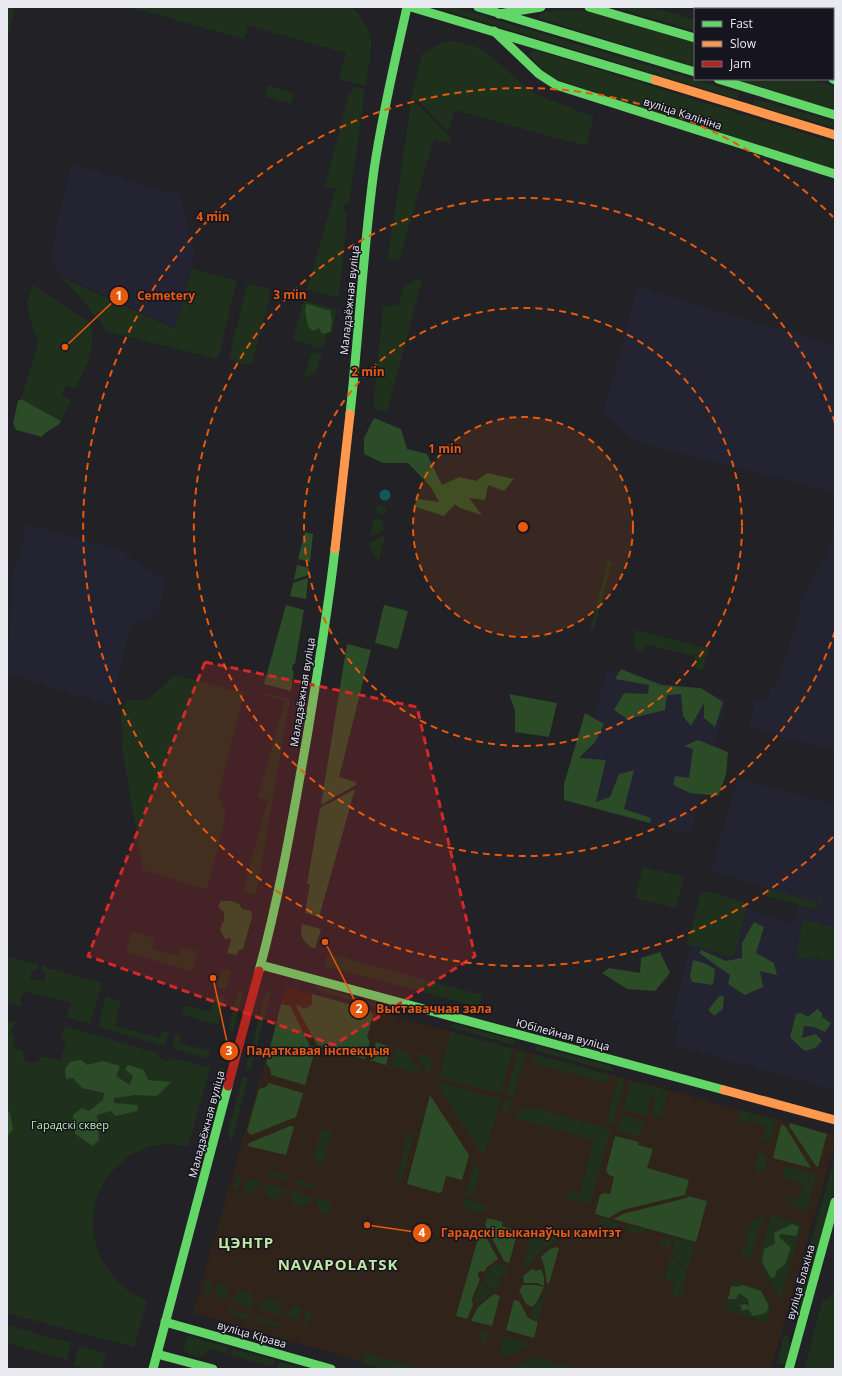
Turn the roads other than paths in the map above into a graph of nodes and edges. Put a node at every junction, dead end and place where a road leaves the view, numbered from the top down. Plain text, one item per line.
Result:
1 (407, 7) edge
2 (411, 7) edge
3 (478, 7) edge
4 (541, 7) edge
5 (589, 7) edge
6 (499, 14) junction
7 (494, 31) junction
8 (694, 38) edge
9 (540, 45) junction
10 (530, 65) junction
11 (694, 72) edge
12 (721, 80) edge
13 (752, 89) junction
14 (746, 108) junction
15 (835, 115) edge
16 (835, 135) edge
17 (835, 174) edge
18 (261, 965) junction
19 (835, 1120) edge
20 (835, 1202) edge
21 (165, 1322) junction
22 (157, 1354) junction
23 (153, 1369) edge
24 (213, 1369) edge
25 (331, 1369) edge
26 (789, 1369) edge

1 - 18 main road, Маладзёжная вуліца
2 - 7 main road, вуліца Калініна
3 - 6 main road
4 - 6 main road
5 - 8 main road
6 - 11 main road
7 - 9 main road, вуліца Калініна
7 - 10 main road, вуліца Калініна
9 - 10 main road
9 - 14 main road, вуліца Калініна
10 - 17 main road, вуліца Калініна
12 - 13 main road
13 - 14 main road
13 - 15 main road
14 - 16 main road, вуліца Калініна
18 - 19 main road, Юбілейная вуліца
18 - 21 main road, Маладзёжная вуліца
20 - 26 main road, вуліца Блахіна
21 - 22 main road, Маладзёжная вуліца
21 - 25 main road, вуліца Кірава
22 - 23 main road, Маладзёжная вуліца
22 - 24 main road

